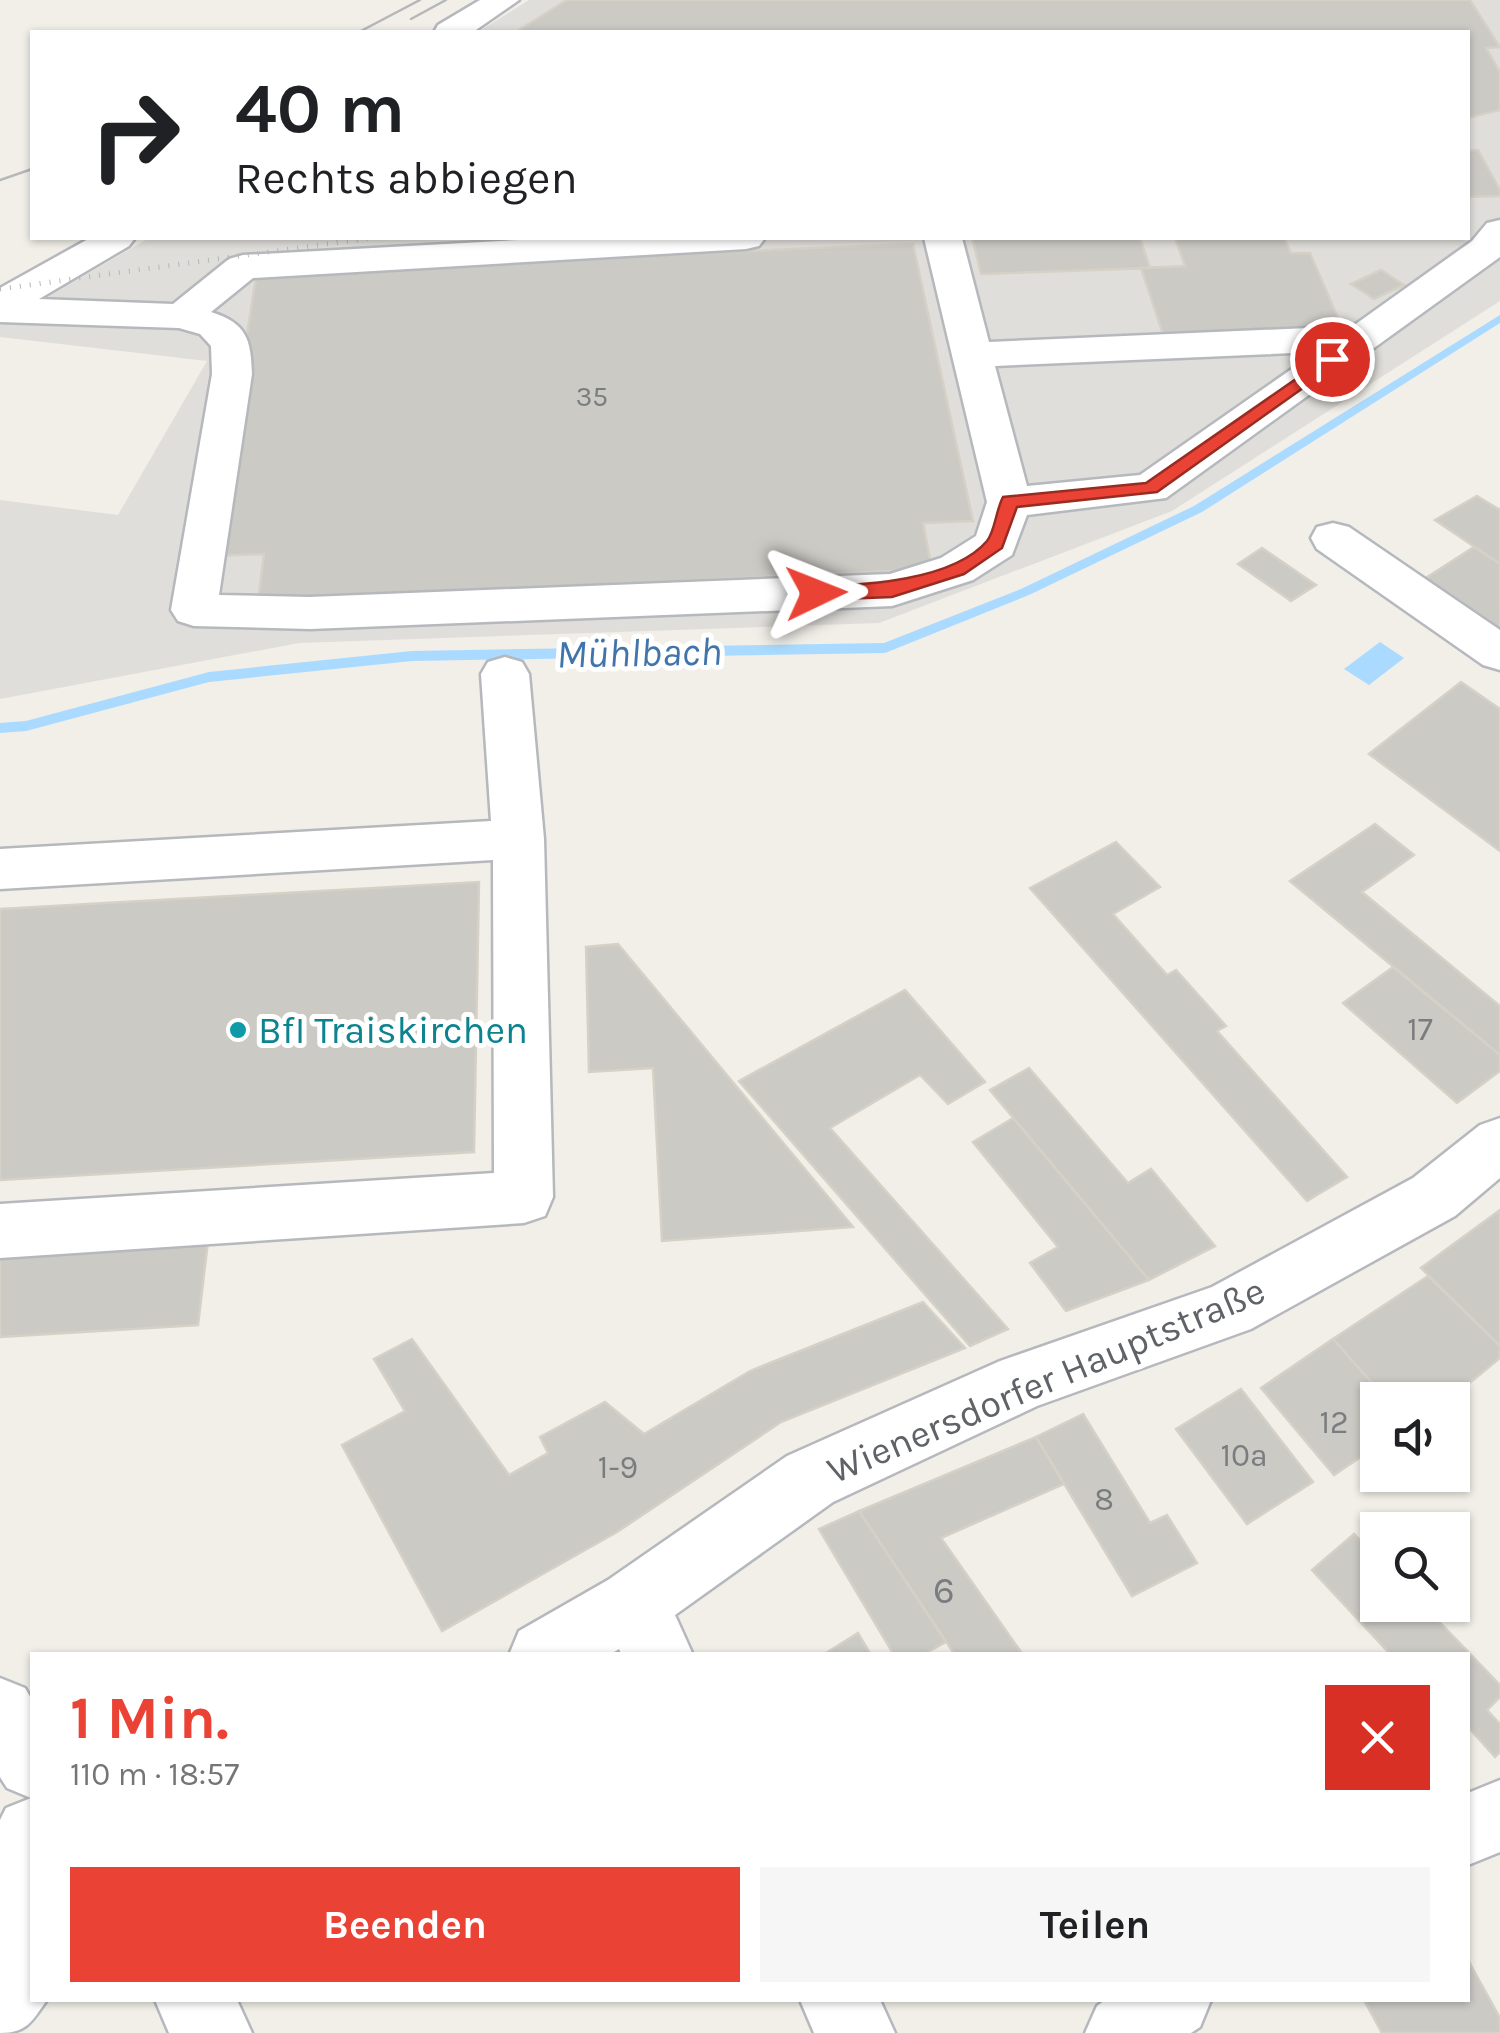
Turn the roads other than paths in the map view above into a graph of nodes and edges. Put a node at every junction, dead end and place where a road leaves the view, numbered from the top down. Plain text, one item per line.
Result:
1 (503, 0) edge
2 (453, 30) edge
3 (1500, 231) edge
4 (113, 240) edge
5 (711, 240) edge
6 (944, 240) edge
7 (0, 306) edge
8 (182, 316) junction
9 (1362, 338) junction
10 (973, 356) junction
11 (1009, 502) junction
12 (1333, 538) dead end
13 (1500, 652) edge
14 (505, 674) dead end
15 (518, 840) junction
16 (0, 869) edge
17 (1500, 1143) edge
18 (0, 1231) edge
19 (645, 1629) edge
20 (555, 1652) edge
21 (0, 1713) edge
22 (30, 1759) edge
23 (1500, 1816) edge
24 (1470, 1828) edge
25 (30, 1839) edge
26 (20, 1928) edge
27 (0, 2002) edge
28 (194, 2002) edge
29 (839, 2002) edge
30 (1170, 2002) edge
31 (214, 2033) edge
32 (856, 2033) edge
33 (1124, 2033) edge

1 - 2 street
3 - 9 street
4 - 7 street
5 - 8 street
6 - 10 street
7 - 8 street
8 - 11 street
9 - 10 street
9 - 11 street
10 - 11 street
12 - 13 street
14 - 15 street
15 - 16 street
15 - 18 street
17 - 19 street, Wienersdorfer Hauptstraße
19 - 20 street, Wienersdorfer Hauptstraße
21 - 22 street
23 - 24 street
25 - 26 street
26 - 27 street
28 - 31 street
29 - 32 street
30 - 33 street

